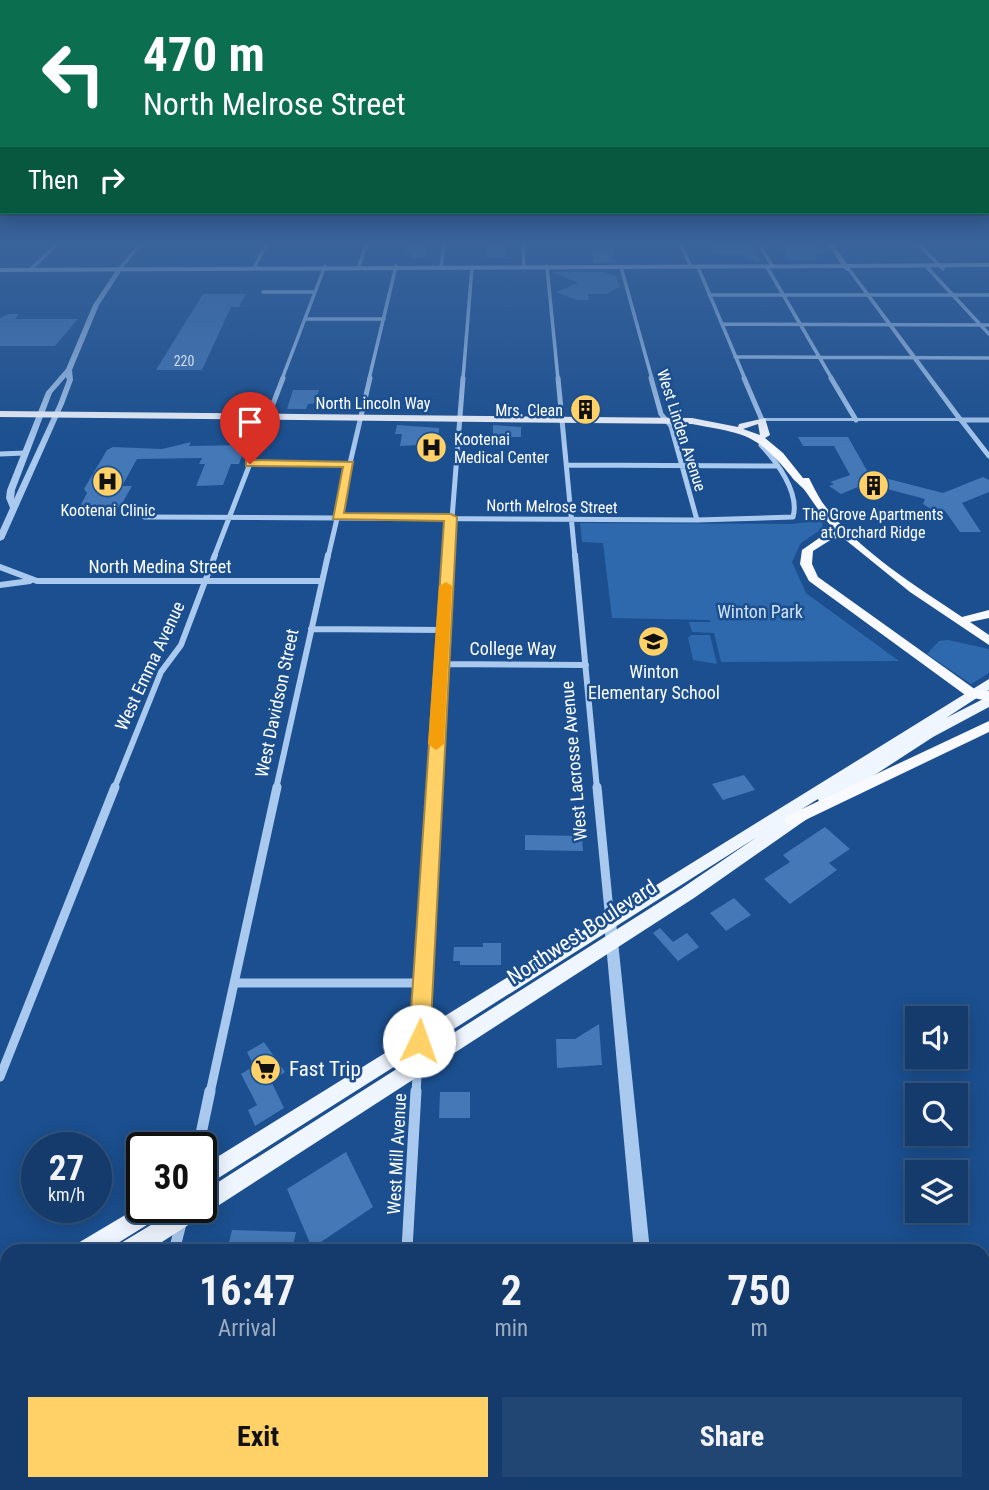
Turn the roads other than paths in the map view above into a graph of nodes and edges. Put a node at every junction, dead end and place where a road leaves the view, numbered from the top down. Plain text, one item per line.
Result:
1 (93, 313) edge
2 (308, 313) edge
3 (385, 313) edge
4 (468, 313) edge
5 (552, 313) edge
6 (633, 313) edge
7 (717, 313) edge
8 (794, 313) edge
9 (881, 313) edge
10 (970, 313) edge
11 (306, 319) junction
12 (384, 319) junction
13 (722, 324) junction
14 (801, 324) junction
15 (890, 325) junction
16 (981, 325) junction
17 (989, 325) edge
18 (989, 334) edge
19 (735, 357) junction
20 (820, 357) junction
21 (915, 358) junction
22 (989, 358) edge
23 (69, 370) junction
24 (0, 414) edge
25 (39, 417) junction
26 (54, 417) junction
27 (267, 419) junction
28 (360, 419) junction
29 (459, 419) junction
30 (0, 420) edge
31 (563, 420) junction
32 (762, 420) junction
33 (856, 420) junction
34 (961, 420) junction
35 (989, 420) edge
36 (667, 421) junction
37 (692, 421) junction
38 (742, 426) junction
39 (761, 439) junction
40 (26, 453) junction
41 (0, 454) edge
42 (989, 456) edge
43 (250, 464) junction
44 (349, 464) junction
45 (568, 465) junction
46 (683, 466) junction
47 (778, 466) junction
48 (808, 487) junction
49 (13, 506) junction
50 (230, 516) junction
51 (144, 517) dead end
52 (337, 517) junction
53 (451, 517) junction
54 (573, 519) junction
55 (697, 520) junction
56 (844, 533) junction
57 (0, 539) edge
58 (0, 567) edge
59 (37, 581) junction
60 (206, 581) junction
61 (322, 581) junction
62 (0, 585) edge
63 (989, 614) edge
64 (960, 621) junction
65 (311, 629) junction
66 (443, 630) junction
67 (989, 641) edge
68 (441, 664) junction
69 (586, 665) junction
70 (989, 684) edge
71 (984, 697) edge
72 (989, 726) edge
73 (792, 820) junction
74 (611, 931) junction
75 (234, 983) junction
76 (422, 984) junction
77 (419, 1041) junction
78 (418, 1066) junction
79 (0, 1077) edge
80 (201, 1132) edge
81 (217, 1169) edge
82 (217, 1193) edge
83 (132, 1223) edge
84 (170, 1223) edge
85 (185, 1223) edge
86 (97, 1244) edge
87 (138, 1244) edge
88 (177, 1244) edge
89 (407, 1244) edge
90 (641, 1244) edge

1 - 23 street
2 - 11 street, West Emma Avenue
3 - 12 street, West Davidson Street
4 - 29 street, West Mill Avenue
5 - 31 street, West Lacrosse Avenue
6 - 36 street, West Linden Avenue
7 - 13 street
8 - 14 street
9 - 15 street
10 - 16 street
11 - 12 street
11 - 27 street, West Emma Avenue
12 - 28 street, West Davidson Street
13 - 14 street
13 - 19 street
14 - 15 street
14 - 20 street
15 - 16 street
15 - 21 street
16 - 17 street
16 - 18 street
19 - 20 street
19 - 32 street
20 - 21 street
20 - 33 street
21 - 22 street
21 - 34 street
23 - 25 street
23 - 26 street
24 - 25 highway
25 - 26 highway, North Lincoln Way
25 - 30 highway
25 - 40 street
26 - 27 highway, North Lincoln Way
26 - 49 street
27 - 28 highway, North Lincoln Way
27 - 43 street, West Emma Avenue
28 - 29 highway, North Lincoln Way
28 - 44 street, West Davidson Street
29 - 31 highway, North Lincoln Way
29 - 53 street, West Mill Avenue
31 - 36 highway, North Lincoln Way
31 - 45 street, West Lacrosse Avenue
32 - 33 street
32 - 38 highway
32 - 39 highway
33 - 34 street
34 - 35 street
34 - 42 street
36 - 37 highway, North Lincoln Way
36 - 46 street, West Linden Avenue
37 - 38 highway
37 - 48 highway
38 - 39 highway
39 - 47 street
39 - 48 highway
40 - 41 street
40 - 49 street
43 - 44 street
43 - 50 street, West Emma Avenue
44 - 52 street, West Davidson Street
45 - 46 street
45 - 54 street, West Lacrosse Avenue
46 - 47 street
46 - 55 street, West Linden Avenue
47 - 55 street, North Melrose Street
48 - 56 highway
49 - 57 street
50 - 51 street, North Melrose Street
50 - 52 street, North Melrose Street
50 - 60 street, West Emma Avenue
52 - 53 street, North Melrose Street
52 - 61 street, West Davidson Street
53 - 54 street, North Melrose Street
53 - 66 street, West Mill Avenue
54 - 55 street, North Melrose Street
54 - 69 street, West Lacrosse Avenue
56 - 64 highway
56 - 71 highway
58 - 59 street, North Medina Street
59 - 60 street, North Medina Street
59 - 62 street
60 - 61 street, North Medina Street
60 - 79 street, West Emma Avenue
61 - 65 street, West Davidson Street
63 - 64 highway
64 - 67 highway
65 - 66 street
65 - 75 street, West Davidson Street
66 - 68 street, West Mill Avenue
68 - 69 street, College Way
68 - 76 street, West Mill Avenue
69 - 74 street, West Lacrosse Avenue
70 - 71 main road, Northwest Boulevard
71 - 73 main road, Northwest Boulevard
71 - 74 main road, Northwest Boulevard
72 - 73 highway
73 - 74 main road, Northwest Boulevard
74 - 77 main road, Northwest Boulevard
74 - 78 main road, Northwest Boulevard
74 - 90 street, West Lacrosse Avenue
75 - 76 street
75 - 80 street, West Davidson Street
76 - 77 street, West Mill Avenue
77 - 78 street, West Mill Avenue
77 - 81 main road, Northwest Boulevard
78 - 82 main road, Northwest Boulevard
78 - 89 street, West Mill Avenue
83 - 86 main road
84 - 87 main road, Northwest Boulevard
85 - 88 street

